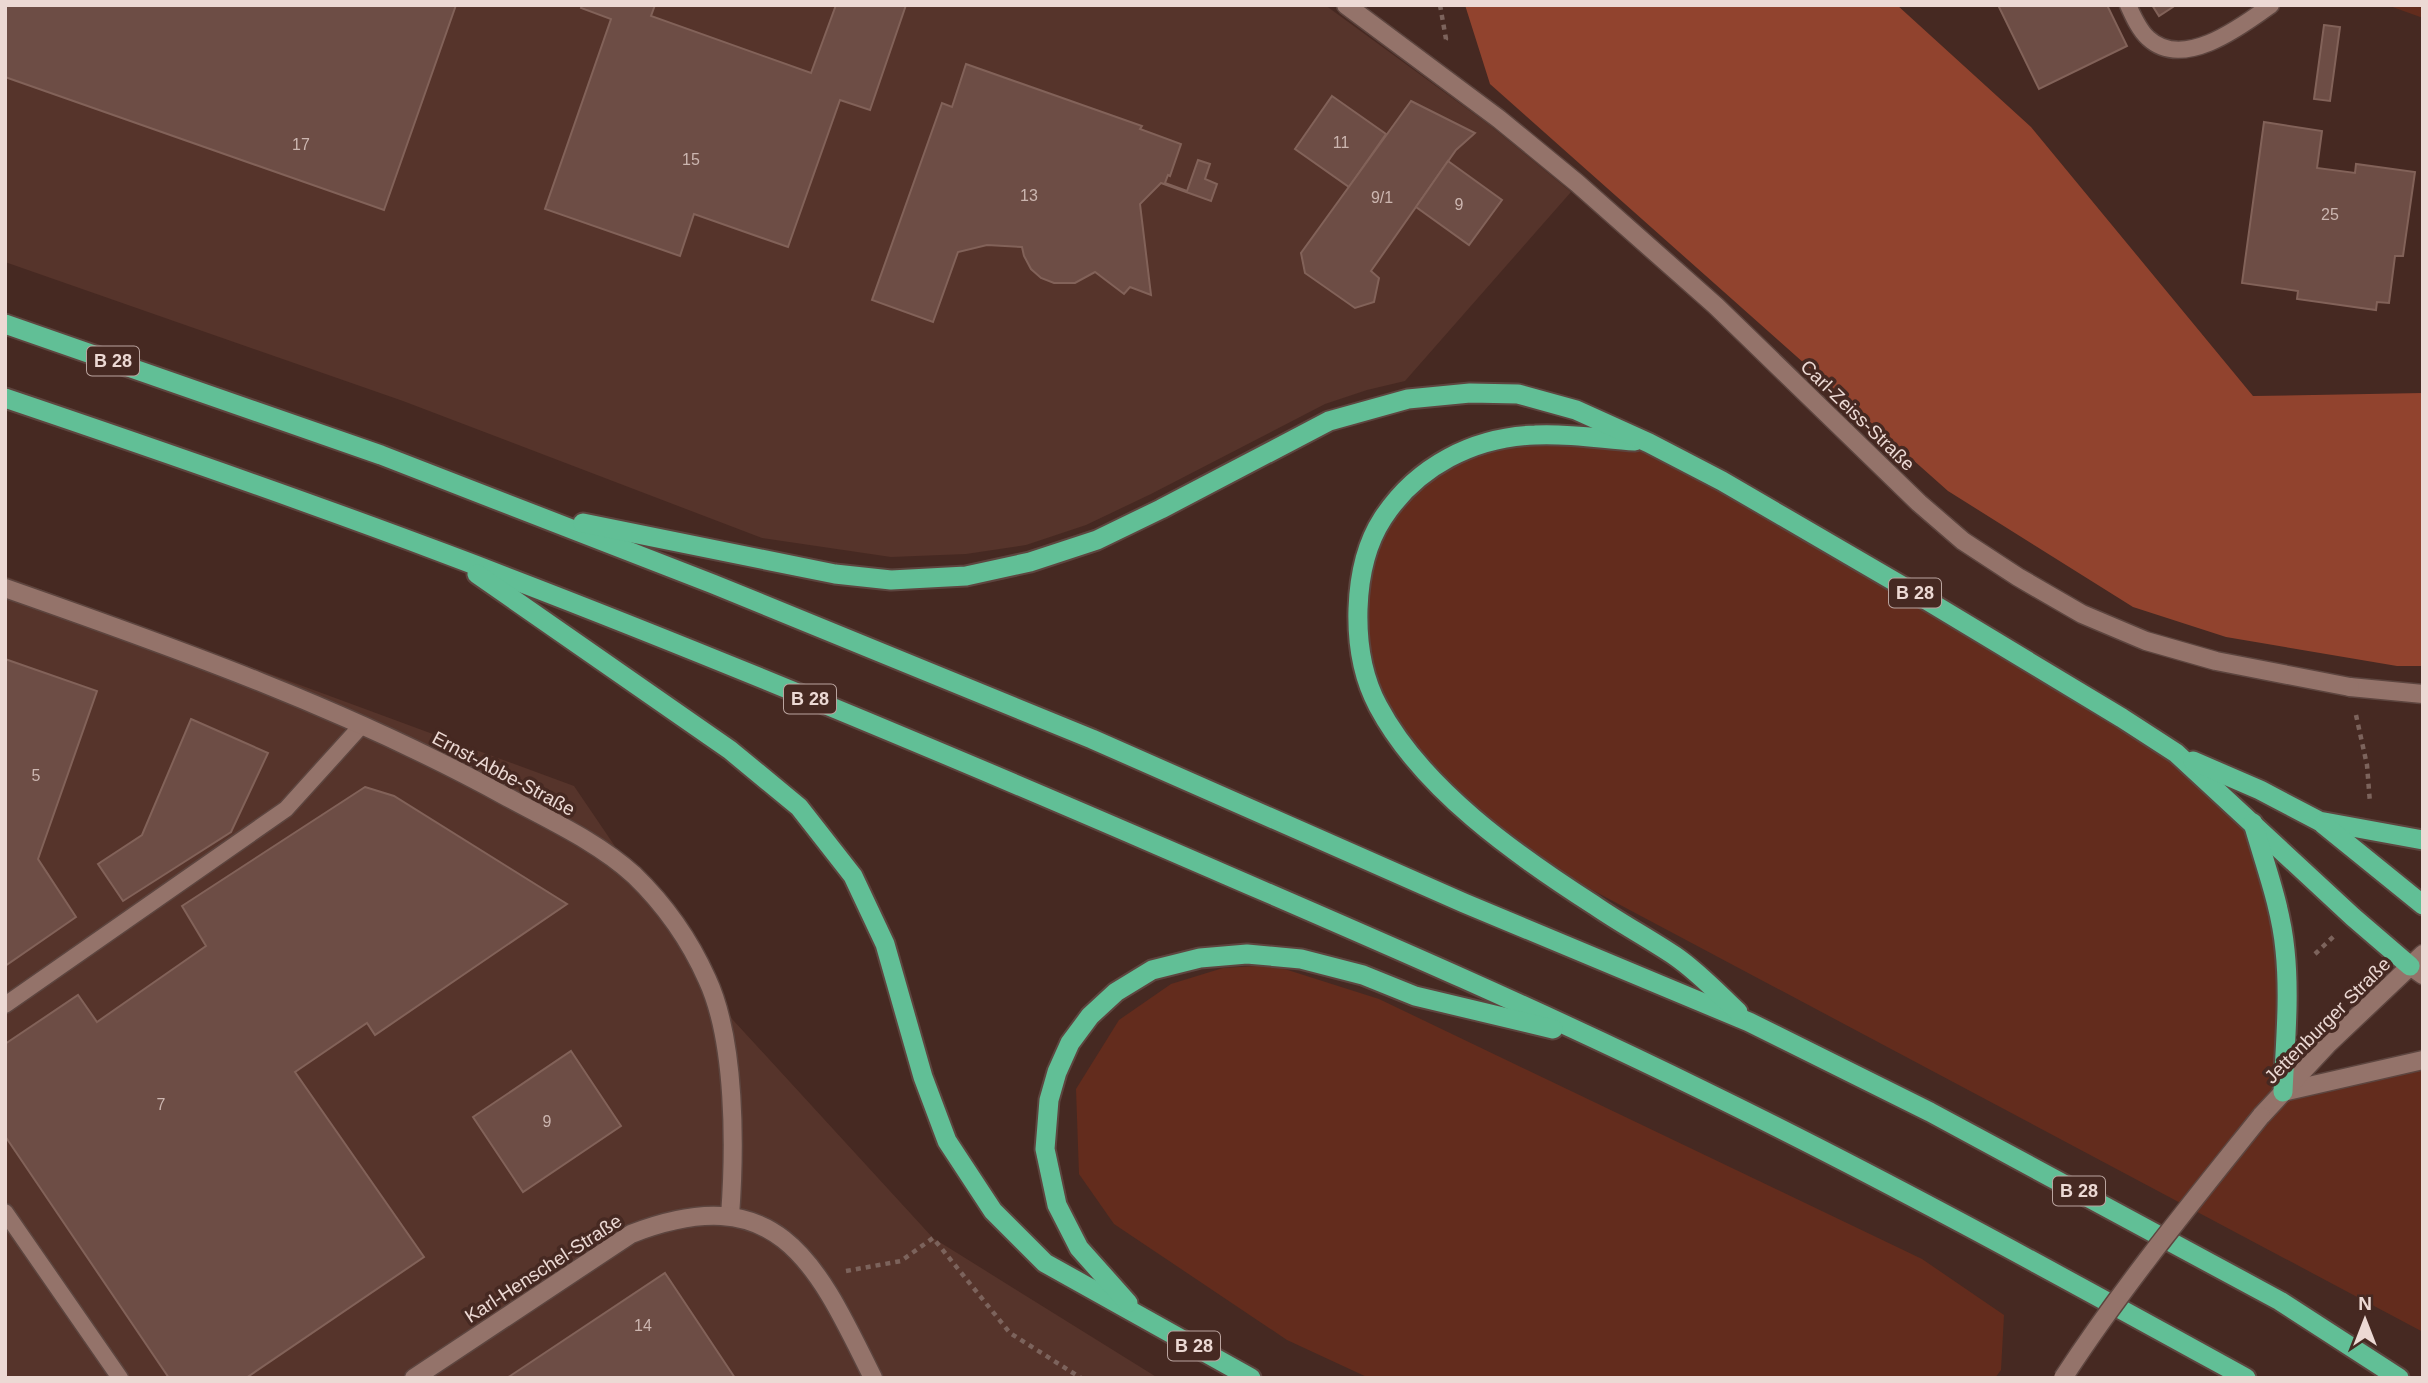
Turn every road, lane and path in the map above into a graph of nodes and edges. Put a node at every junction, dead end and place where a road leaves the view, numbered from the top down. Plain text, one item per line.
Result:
1 (1346, 5) edge
2 (2129, 5) edge
3 (2271, 5) edge
4 (5, 324) edge
5 (5, 398) edge
6 (1649, 443) junction
7 (534, 513) junction
8 (450, 555) junction
9 (5, 587) edge
10 (2350, 687) junction
11 (2423, 694) edge
12 (362, 726) junction
13 (2176, 753) junction
14 (2319, 821) junction
15 (2253, 822) junction
16 (2372, 832) junction
17 (2423, 840) edge
18 (2423, 905) edge
19 (2353, 917) junction
20 (2418, 965) edge
21 (2288, 982) junction
22 (5, 1005) edge
23 (1749, 1022) junction
24 (1599, 1040) junction
25 (2423, 1060) edge
26 (2283, 1092) junction
27 (5, 1212) edge
28 (730, 1216) junction
29 (817, 1274) junction
30 (1138, 1314) junction
31 (120, 1378) edge
32 (414, 1378) edge
33 (873, 1378) edge
34 (1081, 1378) edge
35 (1251, 1378) edge
36 (2063, 1378) edge
37 (2246, 1378) edge
38 (2399, 1378) edge

1 - 10 street, Carl-Zeiss-Straße
2 - 3 lane
4 - 7 highway, B 28
5 - 8 highway, B 28
6 - 7 highway, B 28
6 - 13 highway, B 28
6 - 23 highway
7 - 23 highway, B 28
8 - 24 highway, B 28
8 - 30 highway, B 28
9 - 12 street, Ernst-Abbe-Straße
10 - 11 street, Carl-Zeiss-Straße
10 - 16 path
12 - 22 lane
12 - 28 street, Ernst-Abbe-Straße
13 - 14 highway, B 28
13 - 15 highway, B 28
14 - 16 highway, B 28
14 - 18 highway, B 28
15 - 19 highway, B 28
15 - 21 highway
16 - 17 highway, B 28
19 - 20 highway, B 28
19 - 21 path
20 - 26 street, Jettenburger Straße
21 - 26 highway
23 - 38 highway, B 28
24 - 30 highway, B 28
24 - 37 highway, B 28
25 - 26 street
26 - 36 street, Jettenburger Straße, bridge
27 - 31 lane
28 - 29 street, Karl-Henschel-Straße
28 - 32 street, Karl-Henschel-Straße
29 - 33 street, Karl-Henschel-Straße
29 - 34 path
30 - 35 highway, B 28

